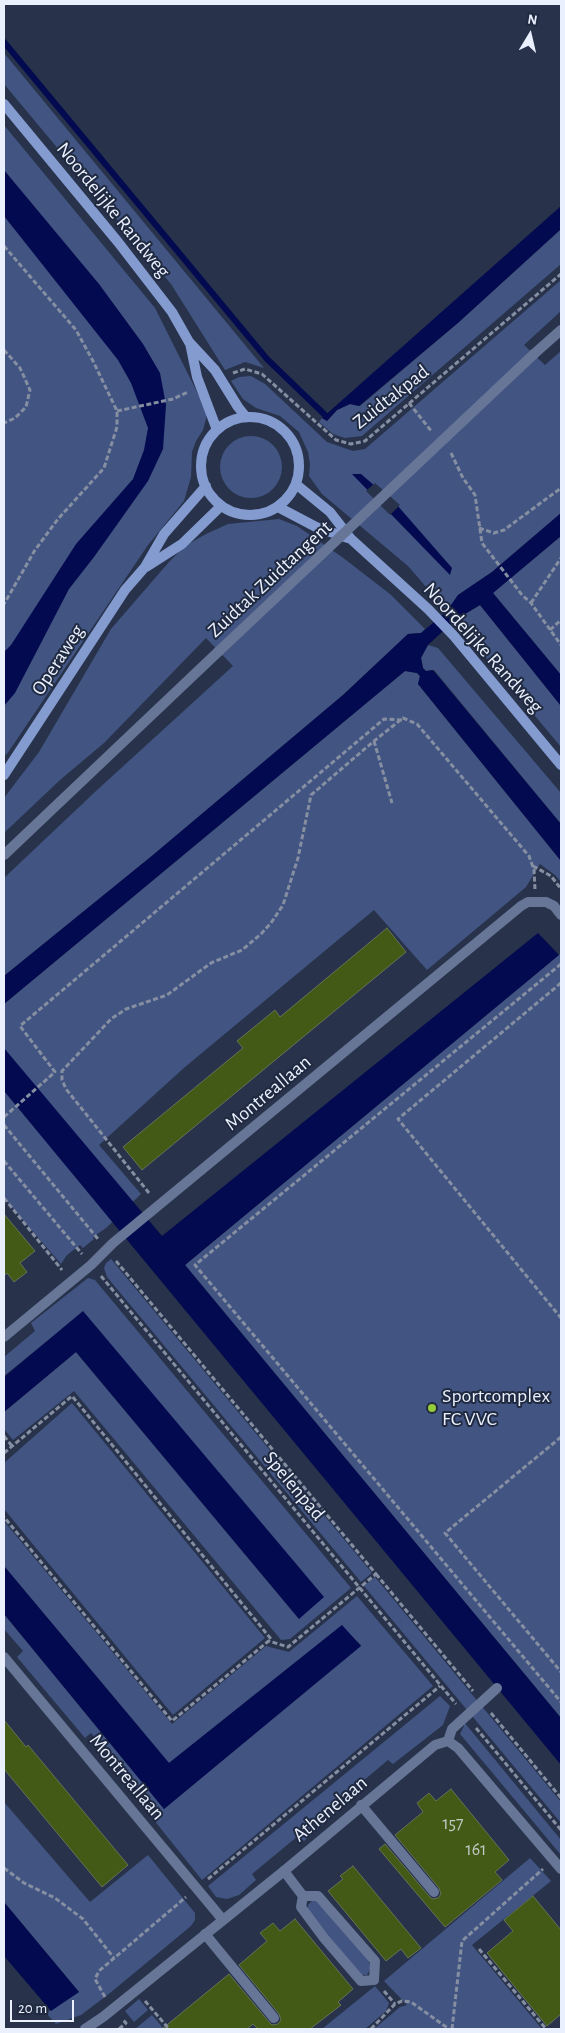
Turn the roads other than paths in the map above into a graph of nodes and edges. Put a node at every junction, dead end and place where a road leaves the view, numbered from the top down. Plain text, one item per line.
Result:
1 (4, 104) edge
2 (561, 330) edge
3 (189, 342) junction
4 (246, 417) junction
5 (217, 430) junction
6 (296, 484) junction
7 (206, 486) junction
8 (221, 506) junction
9 (278, 507) junction
10 (351, 539) junction
11 (145, 567) junction
12 (561, 765) edge
13 (4, 775) edge
14 (4, 854) edge
15 (561, 914) edge
16 (4, 1337) edge
17 (4, 1657) edge
18 (497, 1688) dead end
19 (448, 1741) junction
20 (361, 1805) junction
21 (561, 1870) edge
22 (284, 1871) junction
23 (434, 1892) dead end
24 (303, 1896) junction
25 (223, 1920) junction
26 (204, 1934) junction
27 (103, 2018) junction
28 (274, 2018) dead end
29 (85, 2029) edge
30 (94, 2029) edge

1 - 3 main road, Noordelijke Randweg
2 - 14 street, Zuidtak Zuidtangent, bridge
3 - 4 main road, Noordelijke Randweg
3 - 5 main road, Noordelijke Randweg
4 - 5 main road
4 - 6 main road
5 - 7 main road
6 - 9 main road
6 - 10 main road, Noordelijke Randweg
7 - 8 main road
7 - 11 main road, Operaweg
8 - 9 main road
8 - 11 main road, Operaweg
9 - 10 main road, Noordelijke Randweg
10 - 12 main road, Noordelijke Randweg
11 - 13 main road, Operaweg
15 - 16 street, Montreallaan
17 - 25 street, Montreallaan
18 - 19 street
19 - 20 street, Athenelaan
19 - 21 street
20 - 22 street, Athenelaan
20 - 23 street
22 - 24 street
22 - 25 street, Athenelaan
24 - 24 street
25 - 26 street, Athenelaan
26 - 27 street, Athenelaan
26 - 28 street
27 - 29 street, Athenelaan
27 - 30 street, Athenelaan

